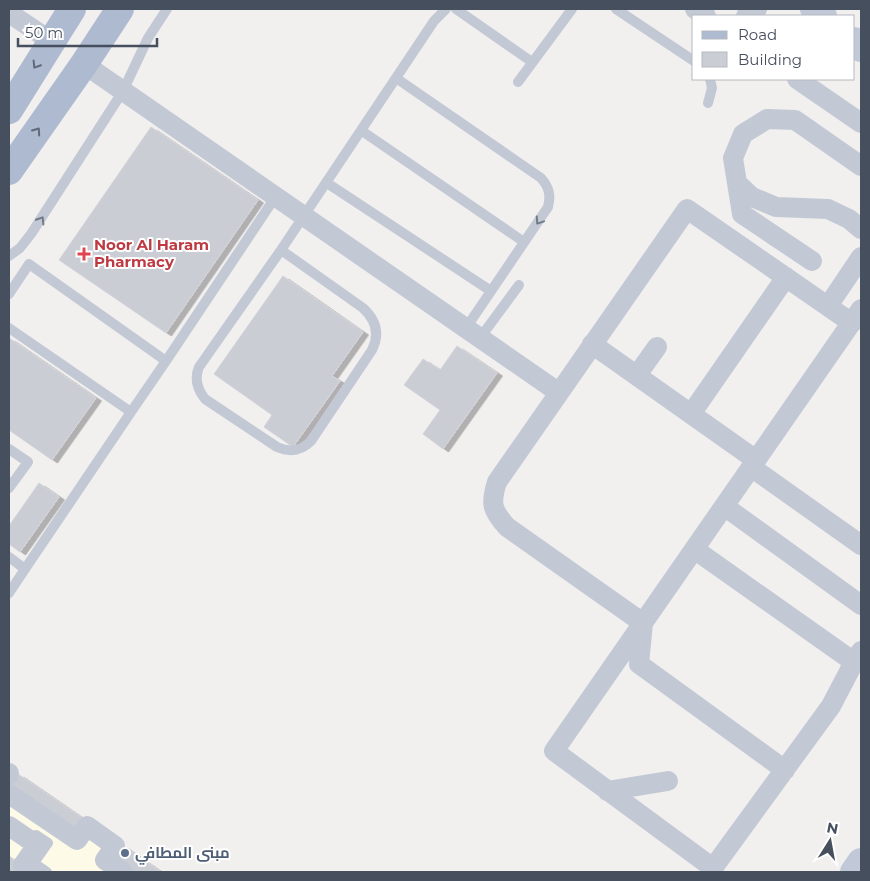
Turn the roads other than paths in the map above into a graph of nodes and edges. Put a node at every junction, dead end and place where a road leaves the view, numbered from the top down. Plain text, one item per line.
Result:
1 (72, 9) edge
2 (120, 9) edge
3 (167, 9) edge
4 (446, 9) edge
5 (456, 9) edge
6 (571, 9) edge
7 (616, 9) edge
8 (9, 13) edge
9 (51, 41) junction
10 (692, 61) edge
11 (532, 62) junction
12 (84, 64) junction
13 (396, 78) junction
14 (710, 80) edge
15 (799, 80) edge
16 (518, 82) dead end
17 (123, 91) junction
18 (708, 102) dead end
19 (9, 110) edge
20 (861, 123) edge
21 (362, 131) junction
22 (861, 166) edge
23 (9, 170) edge
24 (327, 183) junction
25 (737, 183) junction
26 (276, 196) junction
27 (305, 216) junction
28 (861, 229) edge
29 (524, 242) junction
30 (281, 250) junction
31 (9, 256) edge
32 (861, 256) edge
33 (812, 261) dead end
34 (786, 277) junction
35 (519, 284) dead end
36 (491, 291) junction
37 (9, 294) edge
38 (828, 306) junction
39 (856, 316) edge
40 (9, 328) edge
41 (473, 333) junction
42 (592, 344) junction
43 (657, 347) dead end
44 (166, 361) junction
45 (637, 375) junction
46 (558, 392) junction
47 (131, 412) junction
48 (691, 414) junction
49 (9, 449) edge
50 (754, 463) junction
51 (9, 488) edge
52 (724, 506) junction
53 (861, 545) edge
54 (694, 549) junction
55 (9, 557) edge
56 (25, 570) junction
57 (9, 593) edge
58 (861, 605) edge
59 (643, 623) junction
60 (858, 657) edge
61 (785, 770) junction
62 (668, 780) dead end
63 (607, 791) junction
64 (9, 794) edge
65 (9, 802) edge
66 (9, 817) edge
67 (9, 826) edge
68 (861, 862) edge
69 (34, 872) edge
70 (48, 872) edge
71 (109, 872) edge
72 (123, 872) edge
73 (854, 872) edge

1 - 9 main road
2 - 12 main road
3 - 17 lane
4 - 13 lane
5 - 11 lane
6 - 11 lane
7 - 10 lane
8 - 9 street
9 -> 19 main road
11 - 16 lane
12 - 17 street
23 -> 12 main road
13 - 21 lane
13 -> 29 lane
14 - 18 lane
15 - 20 street
17 - 26 street
31 -> 17 lane
21 - 24 lane
21 - 29 lane
22 - 25 street
24 - 27 lane
24 - 36 lane
25 - 28 street
25 - 33 street
26 - 27 street
26 - 44 lane
27 - 30 lane
27 - 41 street
29 - 36 lane
30 - 30 lane
32 - 38 street
34 - 38 street
34 - 42 street
34 - 48 street
35 - 41 lane
36 - 41 lane
37 - 44 lane
38 - 39 street
39 - 50 street
40 - 47 lane
41 - 46 street
42 - 45 street
42 - 46 street
43 - 45 street
44 - 47 lane
45 - 48 street
46 - 59 street
47 - 56 lane
48 - 50 street
49 - 51 lane
50 - 52 street
50 - 53 street
52 - 54 street
52 - 58 street
54 - 59 street
54 - 60 street
55 - 56 lane
56 - 57 lane
59 - 61 street
59 - 63 street
60 - 61 street
61 - 63 street
62 - 63 street
64 - 72 street
65 - 71 lane
66 - 70 lane
67 - 69 street
68 - 73 street

